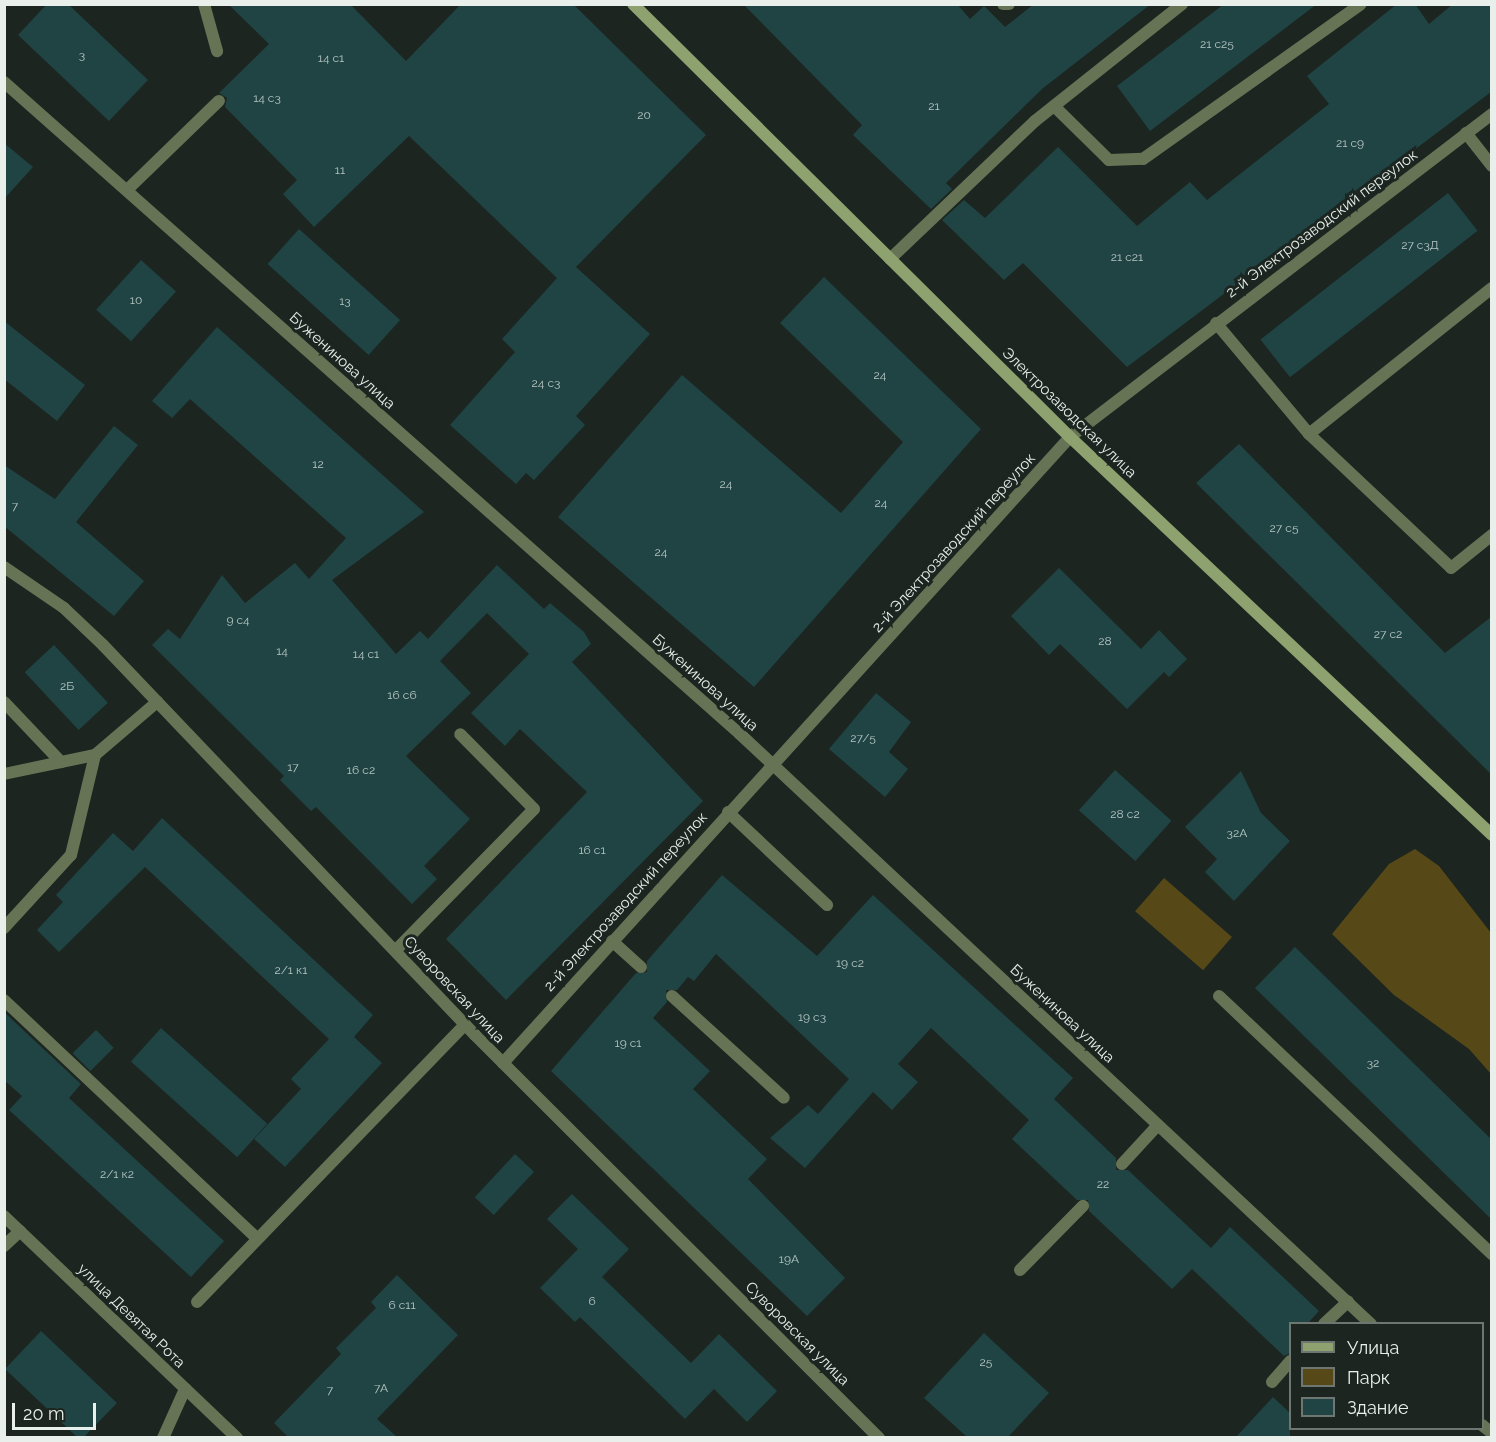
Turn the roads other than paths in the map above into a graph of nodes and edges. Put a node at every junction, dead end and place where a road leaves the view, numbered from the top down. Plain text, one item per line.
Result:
1 (204, 4) edge
2 (633, 4) edge
3 (1003, 4) edge
4 (1010, 4) edge
5 (1182, 4) edge
6 (1360, 4) edge
7 (217, 51) dead end
8 (4, 82) edge
9 (219, 101) dead end
10 (1054, 106) junction
11 (1491, 114) edge
12 (1466, 134) junction
13 (1491, 166) edge
14 (127, 190) junction
15 (890, 259) junction
16 (1491, 288) edge
17 (1216, 324) junction
18 (1309, 434) junction
19 (1071, 437) junction
20 (1491, 535) edge
21 (4, 567) edge
22 (4, 702) edge
23 (157, 702) junction
24 (460, 734) dead end
25 (95, 755) junction
26 (61, 762) junction
27 (772, 763) junction
28 (4, 774) edge
29 (728, 812) junction
30 (1491, 835) edge
31 (827, 905) dead end
32 (4, 928) edge
33 (612, 941) junction
34 (396, 950) junction
35 (641, 967) dead end
36 (672, 996) dead end
37 (1219, 996) dead end
38 (4, 1000) edge
39 (465, 1024) junction
40 (503, 1063) junction
41 (784, 1098) dead end
42 (1158, 1125) junction
43 (1122, 1164) dead end
44 (1083, 1206) dead end
45 (4, 1216) edge
46 (20, 1231) junction
47 (257, 1238) junction
48 (4, 1246) edge
49 (1491, 1254) edge
50 (1020, 1270) dead end
51 (197, 1302) dead end
52 (1348, 1302) junction
53 (1325, 1322) edge
54 (1370, 1322) edge
55 (1289, 1362) edge
56 (1272, 1382) dead end
57 (185, 1389) junction
58 (163, 1437) edge
59 (237, 1437) edge
60 (879, 1437) edge

1 - 7 street
2 - 15 street, Электрозаводская улица
3 - 4 street
5 - 10 street
6 - 10 street
8 - 14 street, Буженинова улица
9 - 14 street
10 - 15 street
11 - 12 street, 2-й Электрозаводский переулок
12 - 13 street
12 - 17 street, 2-й Электрозаводский переулок
14 - 27 street, Буженинова улица
15 - 19 street, Электрозаводская улица
16 - 18 street
17 - 18 street
17 - 19 street, 2-й Электрозаводский переулок
18 - 20 street
19 - 27 street, 2-й Электрозаводский переулок
19 - 30 street, Электрозаводская улица
21 - 23 street, Суворовская улица
22 - 26 street
23 - 25 street
23 - 34 street, Суворовская улица
24 - 34 street
25 - 26 street
25 - 32 street
26 - 28 street
27 - 29 street, 2-й Электрозаводский переулок
27 - 42 street, Буженинова улица
29 - 31 street
29 - 33 street, 2-й Электрозаводский переулок
33 - 35 street
33 - 40 street, 2-й Электрозаводский переулок
34 - 39 street, Суворовская улица
36 - 41 street
37 - 49 street
38 - 47 street
39 - 40 street, Суворовская улица
39 - 47 street
40 - 60 street, Суворовская улица
42 - 43 street
42 - 52 street, Буженинова улица
44 - 50 street
45 - 46 street, улица Девятая Рота
46 - 48 street
46 - 57 street, улица Девятая Рота
47 - 51 street
52 - 53 street
52 - 54 street, Буженинова улица
55 - 56 street
57 - 58 street
57 - 59 street, улица Девятая Рота

